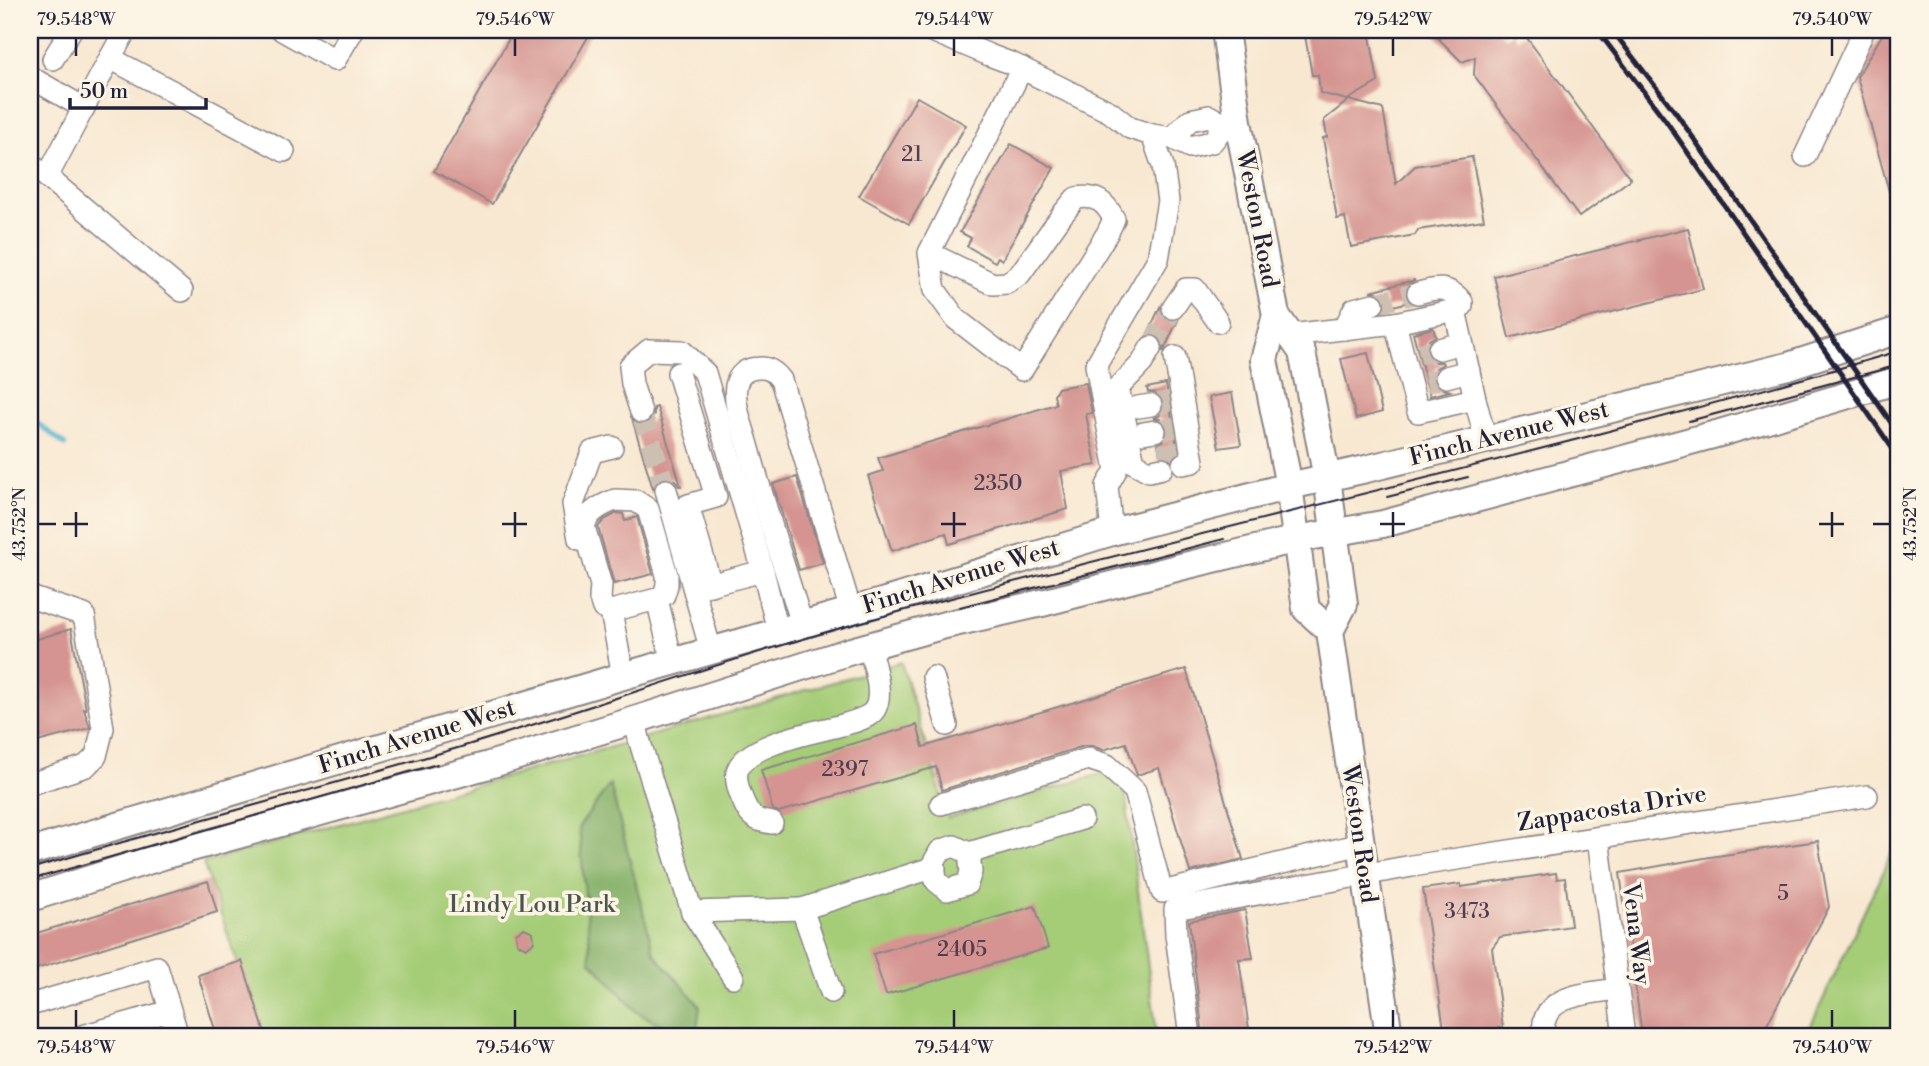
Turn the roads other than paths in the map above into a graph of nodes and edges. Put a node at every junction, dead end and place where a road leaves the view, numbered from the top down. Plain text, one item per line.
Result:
1 (71, 30) edge
2 (126, 30) edge
3 (282, 30) edge
4 (352, 30) edge
5 (930, 30) edge
6 (1225, 30) edge
7 (1864, 30) edge
8 (110, 58) junction
9 (53, 60) dead end
10 (1022, 68) junction
11 (30, 77) edge
12 (83, 108) junction
13 (1231, 124) junction
14 (1162, 137) junction
15 (284, 151) dead end
16 (1805, 156) dead end
17 (38, 171) edge
18 (929, 253) junction
19 (182, 291) dead end
20 (1418, 293) tunnel mouth
21 (1373, 304) tunnel mouth
22 (1173, 308) tunnel mouth
23 (1454, 310) junction
24 (1218, 322) dead end
25 (1395, 323) junction
26 (1283, 325) junction
27 (1344, 329) junction
28 (1899, 330) edge
29 (1462, 344) junction
30 (1420, 354) junction
31 (1175, 357) tunnel mouth
32 (1149, 361) tunnel mouth
33 (1469, 371) junction
34 (678, 373) dead end
35 (1899, 380) edge
36 (1428, 382) junction
37 (1475, 400) junction
38 (641, 412) tunnel mouth
39 (1486, 440) junction
40 (612, 447) dead end
41 (1327, 478) junction
42 (1289, 486) junction
43 (666, 490) tunnel mouth
44 (1112, 531) junction
45 (1334, 534) junction
46 (1297, 539) junction
47 (763, 570) junction
48 (703, 587) junction
49 (662, 592) junction
50 (30, 597) edge
51 (851, 611) junction
52 (612, 614) junction
53 (790, 628) junction
54 (1330, 631) junction
55 (869, 646) junction
56 (711, 650) junction
57 (672, 662) junction
58 (624, 676) junction
59 (933, 677) dead end
60 (635, 720) junction
61 (947, 725) dead end
62 (30, 784) edge
63 (1867, 796) dead end
64 (941, 804) dead end
65 (1082, 819) dead end
66 (772, 823) dead end
67 (1598, 838) junction
68 (1361, 844) junction
69 (30, 852) edge
70 (969, 853) junction
71 (934, 867) junction
72 (1366, 876) junction
73 (30, 898) edge
74 (802, 909) junction
75 (692, 912) junction
76 (733, 977) dead end
77 (1617, 989) junction
78 (831, 992) dead end
79 (30, 1005) edge
80 (170, 1011) junction
81 (82, 1036) edge
82 (178, 1036) edge
83 (1190, 1036) edge
84 (1389, 1036) edge
85 (1544, 1036) edge
86 (1624, 1036) edge

1 - 9 street
2 - 8 street
3 - 4 street
5 - 10 street
6 - 13 main road, Weston Road
7 - 16 street
8 - 12 street
8 - 15 street
10 - 14 street
10 - 18 street
11 - 12 street
12 - 17 street
13 - 14 street
13 - 26 main road, Weston Road
14 - 44 street
17 - 19 street
18 - 18 street
20 - 23 street
21 - 27 street
22 - 24 street
23 - 25 street
23 - 29 street
25 - 27 street
25 - 30 street
26 - 27 street
26 - 41 main road, Weston Road
26 - 42 main road, Weston Road
28 - 39 main road, Finch Avenue West
29 - 30 street
29 - 33 street
30 - 36 street
31 - 32 street
33 - 36 street
33 - 37 street
34 - 48 street
35 - 45 main road, Finch Avenue West
36 - 37 street
37 - 39 street
38 - 47 street
39 - 41 main road, Finch Avenue West
40 - 52 street
41 - 42 main road, Finch Avenue West
41 - 45 main road, Weston Road
42 - 44 main road, Finch Avenue West
42 - 46 main road, Weston Road
43 - 48 street
44 - 51 main road, Finch Avenue West
45 - 46 main road, Finch Avenue West
45 - 54 main road, Weston Road
46 - 54 main road, Weston Road
46 - 55 main road, Finch Avenue West
47 - 48 street
47 - 53 street
48 - 49 street
48 - 56 street
49 - 52 street
49 - 52 street
49 - 57 street
50 - 62 street
51 - 53 main road, Finch Avenue West
51 - 53 street
52 - 58 street
53 - 56 main road, Finch Avenue West
54 - 68 main road, Weston Road
55 - 60 main road, Finch Avenue West
55 - 66 street
56 - 57 main road, Finch Avenue West
57 - 58 main road, Finch Avenue West
58 - 69 main road, Finch Avenue West
59 - 61 street
60 - 73 main road, Finch Avenue West
60 - 75 street
63 - 67 street, Zappacosta Drive
64 - 68 street
65 - 70 street
67 - 72 street, Zappacosta Drive
67 - 77 street, Vena Way
68 - 72 main road, Weston Road
70 - 71 street
70 - 71 street
71 - 74 street
72 - 83 street, Zappacosta Drive
72 - 84 main road, Weston Road
74 - 75 street
74 - 78 street
75 - 76 street
77 - 85 street
77 - 86 street, Vena Way
79 - 80 street
80 - 81 street
80 - 82 street

